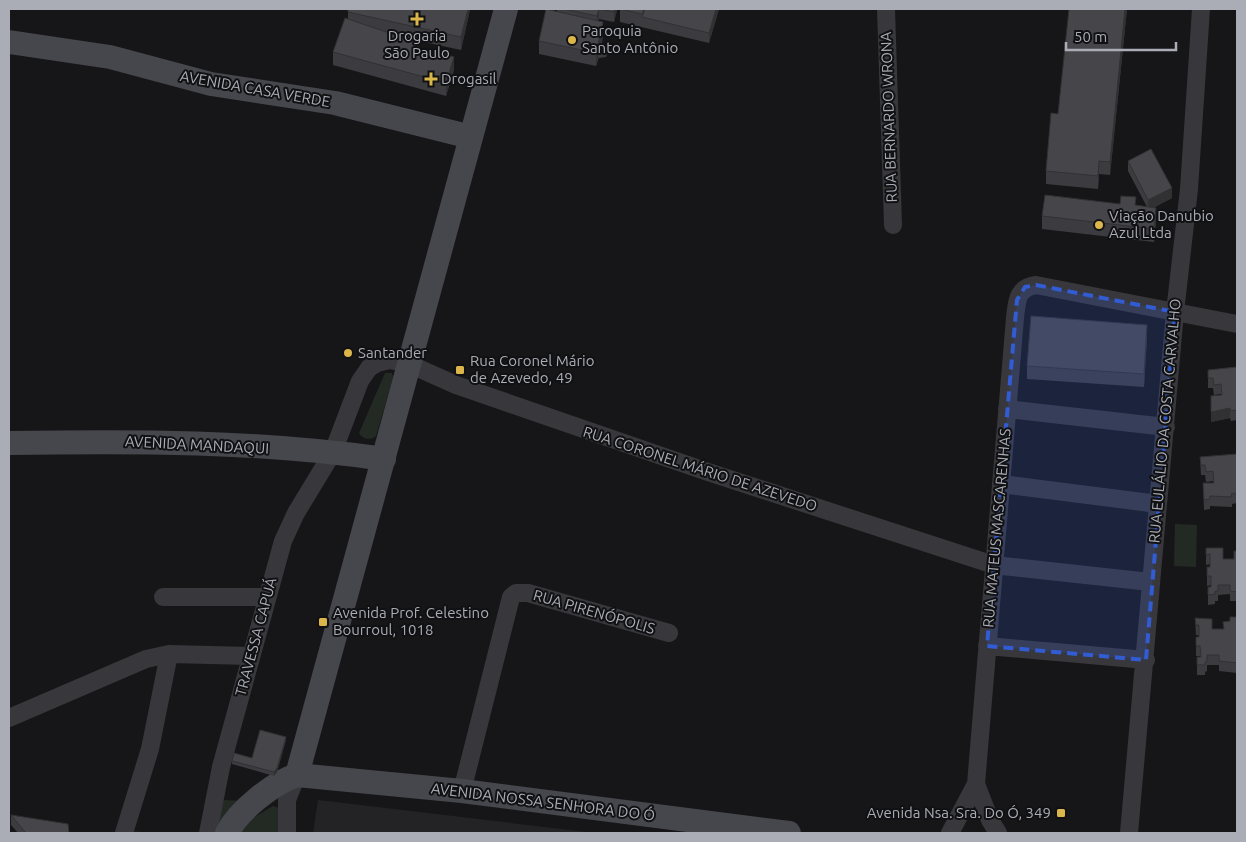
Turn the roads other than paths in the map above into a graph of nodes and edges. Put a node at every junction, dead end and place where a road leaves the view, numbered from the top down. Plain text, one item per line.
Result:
1 (506, 9) edge
2 (886, 9) edge
3 (1201, 9) edge
4 (9, 42) edge
5 (471, 137) junction
6 (893, 225) dead end
7 (1175, 312) junction
8 (1237, 324) edge
9 (410, 364) junction
10 (1007, 409) junction
11 (1166, 426) junction
12 (9, 443) edge
13 (333, 452) junction
14 (384, 459) junction
15 (1001, 484) junction
16 (1158, 504) junction
17 (994, 565) junction
18 (1150, 582) junction
19 (163, 597) dead end
20 (266, 597) junction
21 (669, 633) dead end
22 (988, 646) junction
23 (169, 654) junction
24 (251, 656) junction
25 (1146, 660) junction
26 (9, 718) edge
27 (297, 775) junction
28 (976, 784) junction
29 (462, 791) junction
30 (124, 833) edge
31 (208, 833) edge
32 (227, 833) edge
33 (286, 833) edge
34 (789, 833) edge
35 (950, 833) edge
36 (998, 833) edge
37 (1129, 833) edge

1 - 5 main road
2 - 6 street, RUA BERNARDO WRONA
3 - 7 street, RUA EULÁLIO DA COSTA CARVALHO
4 - 5 main road, AVENIDA CASA VERDE
5 - 9 main road
7 - 8 street
7 - 10 street, RUA MATEUS MASCARENHAS
7 - 11 street, RUA EULÁLIO DA COSTA CARVALHO
9 - 13 street, RUA CORONEL MÁRIO DE AZEVEDO
9 - 14 main road
9 - 17 street, RUA CORONEL MÁRIO DE AZEVEDO
10 - 11 street
10 - 15 street, RUA MATEUS MASCARENHAS
11 - 16 street, RUA EULÁLIO DA COSTA CARVALHO
12 - 13 main road, AVENIDA MANDAQUI
13 - 14 main road, AVENIDA MANDAQUI
13 - 20 street, TRAVESSA CAPUÁ
14 - 27 main road
15 - 16 street
15 - 17 street, RUA MATEUS MASCARENHAS
16 - 18 street, RUA EULÁLIO DA COSTA CARVALHO
17 - 18 street, RUA CORONEL MÁRIO DE AZEVEDO
17 - 22 street, RUA MATEUS MASCARENHAS
18 - 25 street, RUA EULÁLIO DA COSTA CARVALHO
19 - 20 street
20 - 24 street, TRAVESSA CAPUÁ
21 - 29 street, RUA PIRENÓPOLIS
22 - 25 street
22 - 28 street, RUA MATEUS MASCARENHAS
23 - 24 street
23 - 26 street
23 - 30 street
24 - 31 street, TRAVESSA CAPUÁ
25 - 37 street, RUA EULÁLIO DA COSTA CARVALHO
27 - 29 main road, AVENIDA NOSSA SENHORA DO Ó
27 - 32 main road
27 - 33 street
28 - 35 street, RUA MATEUS MASCARENHAS
28 - 36 street, RUA MATEUS MASCARENHAS
29 - 34 main road, AVENIDA NOSSA SENHORA DO Ó

